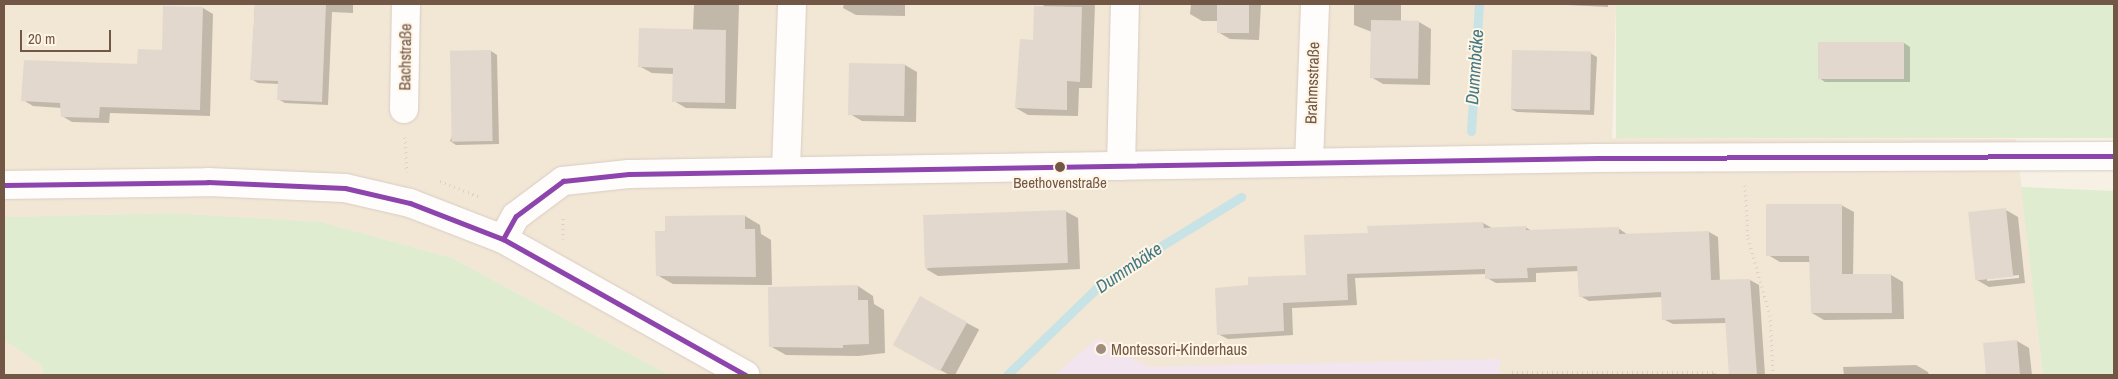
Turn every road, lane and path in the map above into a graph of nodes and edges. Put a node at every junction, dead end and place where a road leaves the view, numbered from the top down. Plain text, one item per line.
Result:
1 (406, 4) edge
2 (792, 4) edge
3 (1125, 4) edge
4 (1315, 4) edge
5 (404, 109) joint
6 (2114, 156) edge
7 (1743, 157) junction
8 (1310, 162) junction
9 (1121, 166) junction
10 (786, 169) junction
11 (407, 172) dead end
12 (4, 185) edge
13 (503, 240) junction
14 (745, 375) edge
15 (1512, 375) edge
16 (1714, 375) edge
17 (1773, 375) edge

1 - 5 street, Bachstraße
2 - 10 street
3 - 9 street
4 - 8 street, Brahmsstraße
5 - 11 path
6 - 7 street
7 - 8 street
7 - 17 path
8 - 9 street
9 - 10 street
10 - 13 street
12 - 13 street
13 - 14 street
15 - 16 path

